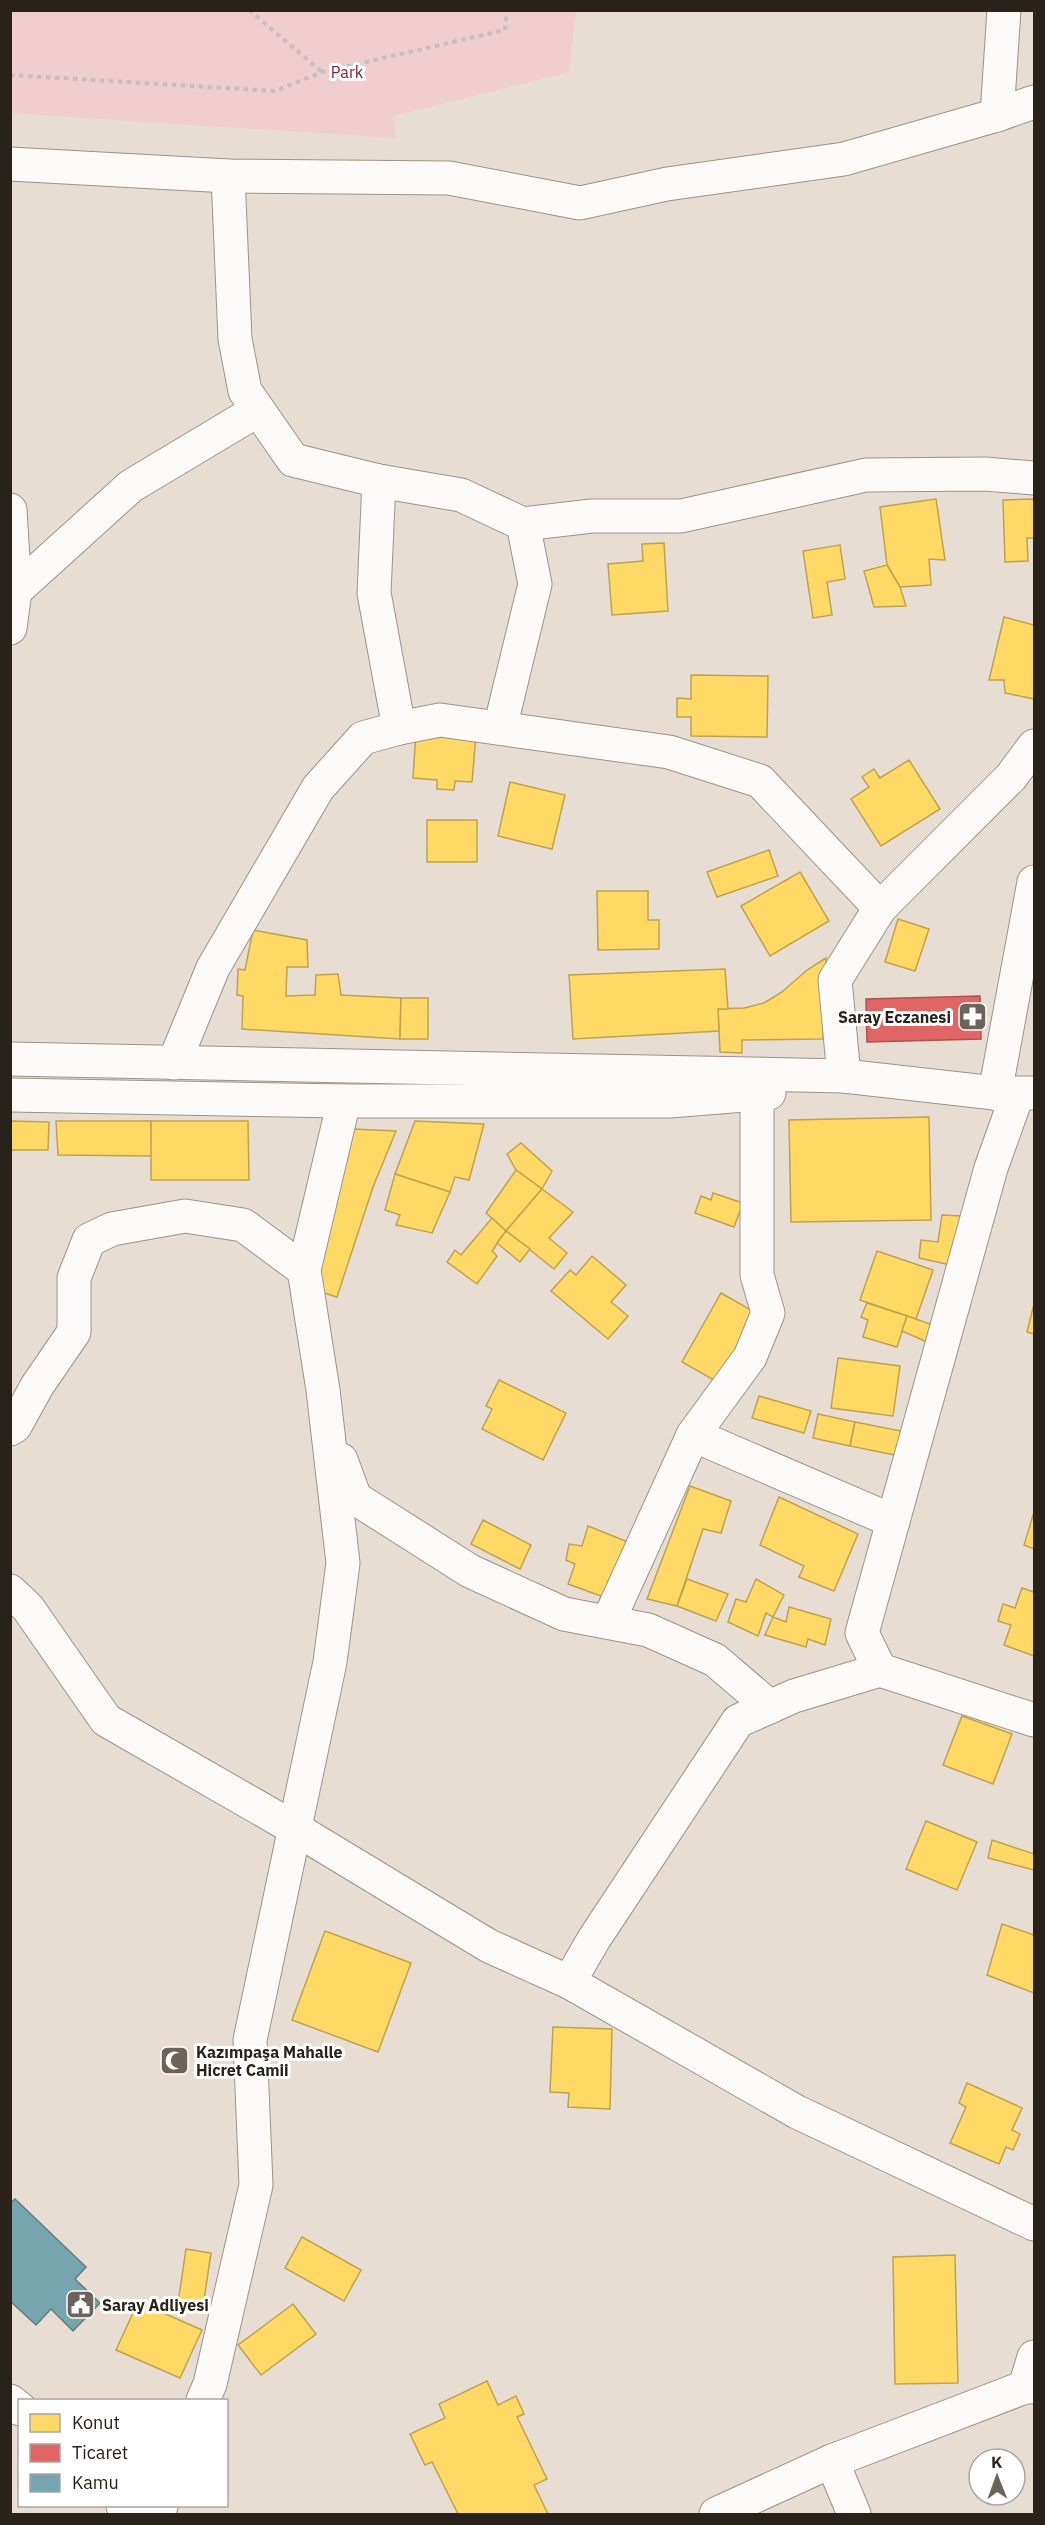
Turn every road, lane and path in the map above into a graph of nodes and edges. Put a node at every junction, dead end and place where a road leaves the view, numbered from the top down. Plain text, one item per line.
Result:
1 (249, 10) edge
2 (507, 10) edge
3 (1004, 10) edge
4 (322, 72) junction
5 (10, 75) edge
6 (1035, 102) edge
7 (997, 115) junction
8 (10, 164) edge
9 (228, 176) junction
10 (258, 410) junction
11 (1035, 477) edge
12 (379, 481) junction
13 (10, 510) edge
14 (523, 524) junction
15 (13, 591) edge
16 (10, 628) edge
17 (399, 728) junction
18 (500, 728) junction
19 (1035, 746) edge
20 (1035, 882) edge
21 (880, 908) junction
22 (10, 1059) edge
23 (174, 1063) junction
24 (844, 1076) junction
25 (10, 1095) edge
26 (757, 1095) junction
27 (1020, 1099) edge
28 (344, 1101) junction
29 (304, 1270) junction
30 (327, 1423) junction
31 (10, 1429) edge
32 (693, 1436) junction
33 (893, 1521) junction
34 (10, 1591) edge
35 (608, 1622) junction
36 (880, 1670) junction
37 (770, 1707) junction
38 (1035, 1720) edge
39 (294, 1828) junction
40 (569, 1983) junction
41 (1035, 2224) edge
42 (1031, 2377) edge
43 (203, 2399) edge
44 (831, 2461) junction
45 (733, 2511) edge
46 (854, 2514) edge

1 - 4 path
2 - 4 path
3 - 7 street
4 - 5 path
6 - 7 street
7 - 9 street
8 - 9 street
9 - 10 street
10 - 12 street
10 - 15 street
11 - 14 street
12 - 14 street
12 - 17 street
13 - 15 street
14 - 18 street
15 - 16 street
17 - 18 street
17 - 23 street
18 - 21 street
19 - 21 street
20 - 27 street
21 - 24 street
22 - 23 street
23 - 24 street
24 - 26 street
24 - 27 street
25 - 28 street
26 - 28 street
26 - 32 street
27 - 33 street
28 - 29 street
29 - 30 street
29 - 31 street
30 - 35 street
30 - 39 street
32 - 33 street
32 - 35 street
33 - 36 street
34 - 39 street
35 - 37 street
36 - 37 street
36 - 38 street
37 - 40 street
39 - 40 street
39 - 43 street
40 - 41 street
42 - 44 street
44 - 45 street
44 - 46 street

